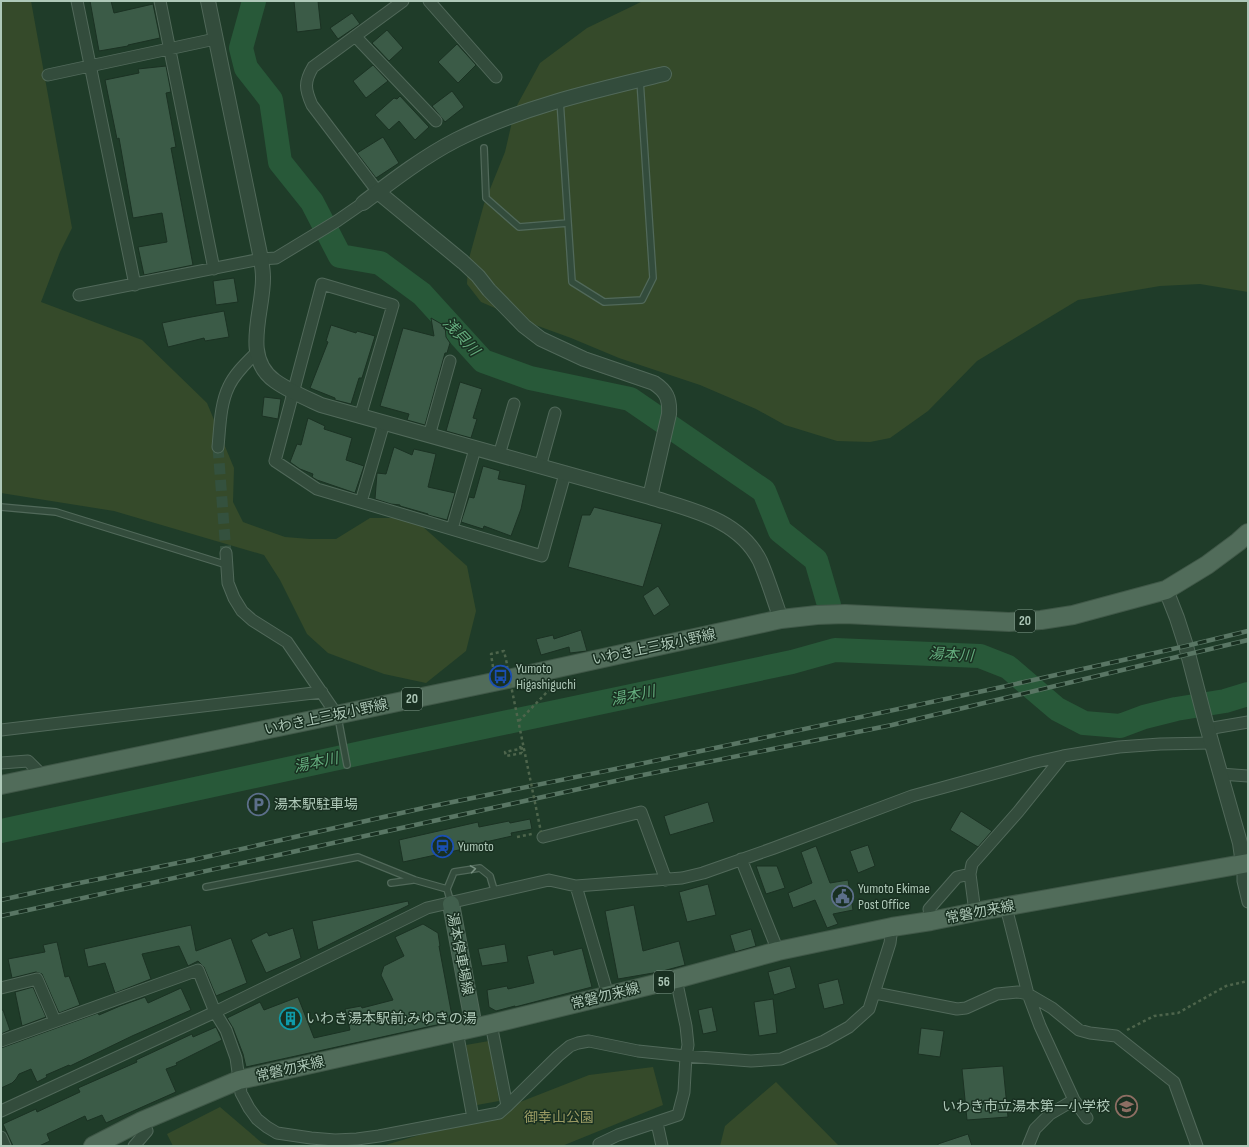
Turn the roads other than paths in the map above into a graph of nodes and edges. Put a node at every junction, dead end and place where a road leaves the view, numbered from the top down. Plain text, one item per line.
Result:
1 (77, 1) edge
2 (160, 1) edge
3 (208, 1) edge
4 (403, 1) edge
5 (430, 1) edge
6 (355, 36) junction
7 (215, 39) junction
8 (169, 49) junction
9 (90, 66) junction
10 (664, 74) dead end
11 (48, 75) dead end
12 (496, 77) dead end
13 (640, 80) junction
14 (560, 100) junction
15 (436, 121) dead end
16 (484, 148) dead end
17 (378, 192) junction
18 (363, 203) joint
19 (568, 224) junction
20 (261, 259) junction
21 (214, 269) junction
22 (135, 285) junction
23 (79, 295) dead end
24 (256, 352) junction
25 (450, 361) dead end
26 (293, 392) junction
27 (514, 404) dead end
28 (555, 413) dead end
29 (360, 417) junction
30 (384, 423) junction
31 (429, 436) junction
32 (218, 447) tunnel mouth
33 (475, 449) junction
34 (499, 455) junction
35 (540, 467) junction
36 (565, 474) junction
37 (650, 497) junction
38 (361, 502) junction
39 (1, 507) edge
40 (452, 530) junction
41 (1248, 532) edge
42 (226, 553) tunnel mouth
43 (228, 565) junction
44 (1166, 590) junction
45 (781, 619) junction
46 (322, 692) junction
47 (337, 715) junction
48 (1248, 722) edge
49 (1207, 726) junction
50 (1, 730) edge
51 (1211, 743) junction
52 (1063, 756) junction
53 (1, 763) edge
54 (347, 766) dead end
55 (1220, 774) junction
56 (43, 776) junction
57 (1248, 776) edge
58 (1, 785) edge
59 (539, 834) road end
60 (741, 859) junction
61 (1246, 864) edge
62 (970, 874) junction
63 (415, 880) junction
64 (666, 880) junction
65 (391, 883) dead end
66 (576, 886) junction
67 (206, 887) dead end
68 (495, 893) junction
69 (449, 896) junction
70 (1248, 902) edge
71 (1006, 907) junction
72 (975, 912) junction
73 (930, 921) junction
74 (892, 927) junction
75 (778, 950) junction
76 (676, 979) junction
77 (1, 988) edge
78 (875, 993) junction
79 (1028, 994) junction
80 (608, 995) junction
81 (215, 1012) junction
82 (55, 1021) junction
83 (474, 1027) junction
84 (1, 1041) edge
85 (686, 1056) junction
86 (238, 1080) junction
87 (1074, 1100) junction
88 (507, 1106) junction
89 (1, 1111) edge
90 (473, 1118) junction
91 (1087, 1118) dead end
92 (142, 1121) junction
93 (657, 1123) junction
94 (1, 1137) edge
95 (598, 1144) dead end
96 (5, 1146) edge
97 (92, 1146) edge
98 (135, 1146) edge
99 (662, 1146) edge
100 (1028, 1146) edge
101 (1196, 1146) edge

1 - 9 street
2 - 8 street
3 - 7 street
4 - 6 street
5 - 12 street
6 - 15 street
6 - 17 street
7 - 8 street
7 - 20 street
8 - 9 street
8 - 21 street
9 - 11 street
9 - 22 street
10 - 13 street
13 - 14 street
13 - 19 lane
14 - 17 street
14 - 19 lane
16 - 19 lane
17 - 18 street
17 - 37 street
18 - 20 street
20 - 21 street
20 - 24 street
21 - 22 street
22 - 23 street
24 - 26 street
24 - 32 street
25 - 31 street
26 - 29 street
26 - 29 street
26 - 38 street
27 - 34 street
28 - 35 street
29 - 30 street
30 - 31 street
30 - 38 street
31 - 33 street
33 - 34 street
33 - 40 street
34 - 35 street
35 - 36 street
36 - 37 street
36 - 40 street
37 - 45 street
38 - 40 street
39 - 43 lane
41 - 44 main road, いわき上三坂小野線 / 20
42 - 43 street
43 - 46 street
44 - 45 main road, いわき上三坂小野線 / 20
44 - 49 street
45 - 47 main road, いわき上三坂小野線 / 20
46 - 47 street
46 - 50 street
47 - 54 lane
47 - 56 main road, いわき上三坂小野線 / 20
48 - 49 street
49 - 51 street
51 - 52 street
51 - 55 street
52 - 60 street
52 - 62 street
53 - 56 street
55 - 57 street
55 - 61 street
56 - 58 main road, いわき上三坂小野線 / 20
59 - 64 street
60 - 64 street
60 - 75 street
61 - 70 street
61 - 71 main road, 常磐勿来線 / 56
62 - 72 street
62 - 73 street
63 - 65 lane
63 - 67 lane
63 - 69 lane
64 - 66 street
66 - 68 street
66 - 80 street
68 - 69 street
69 -> 68 lane
69 - 81 street
69 - 83 main road, 湯本停車場線
71 - 72 main road, 常磐勿来線 / 56
71 - 79 street
72 - 73 main road, 常磐勿来線 / 56
73 - 74 main road, 常磐勿来線 / 56
74 - 75 main road, 常磐勿来線 / 56
74 - 78 street
75 - 76 main road, 常磐勿来線 / 56
76 - 80 main road, 常磐勿来線 / 56
76 - 85 street
77 - 82 street
78 - 79 street
78 - 85 street
79 - 87 street
79 - 101 street
80 - 83 main road, 常磐勿来線 / 56
81 - 82 street
81 - 86 street
81 - 89 street
82 - 84 street
83 - 86 main road, 常磐勿来線 / 56
83 - 88 street
83 - 90 street
85 - 88 street
85 - 93 street
86 - 90 street
86 - 92 main road, 常磐勿来線 / 56
87 - 91 street
87 - 100 street
88 - 90 street
92 - 97 main road, 常磐勿来線 / 56
92 - 98 street
93 - 95 street
93 - 99 street
94 - 96 street

